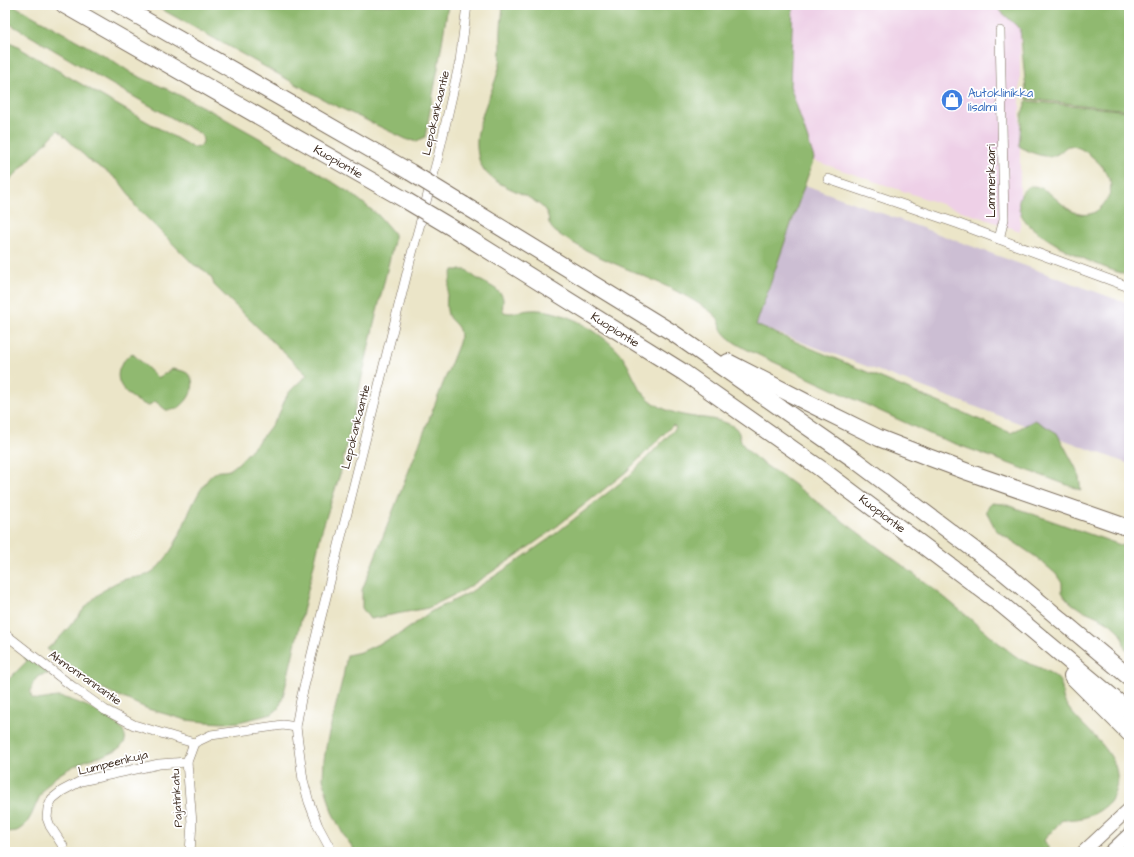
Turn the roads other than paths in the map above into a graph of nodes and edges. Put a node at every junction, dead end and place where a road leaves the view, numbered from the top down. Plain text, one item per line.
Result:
1 (64, 5) edge
2 (120, 5) edge
3 (467, 5) edge
4 (1000, 31) dead end
5 (828, 179) dead end
6 (999, 239) junction
7 (1129, 287) edge
8 (673, 333) junction
9 (1129, 528) edge
10 (1001, 604) junction
11 (5, 634) edge
12 (1129, 676) edge
13 (1129, 711) edge
14 (296, 727) junction
15 (1129, 733) edge
16 (194, 743) junction
17 (187, 762) junction
18 (1129, 809) edge
19 (1129, 834) edge
20 (63, 846) dead end
21 (190, 852) edge
22 (332, 852) edge
23 (1083, 852) edge
24 (1110, 852) edge

1 - 10 highway, Kuopiontie, bridge
2 - 8 highway, bridge
3 - 14 street, Lepokankaantie
4 - 6 street, Lammenkaari
5 - 6 street
6 - 7 street
8 - 9 highway
8 - 12 highway
10 - 13 highway, Kuopiontie
10 - 15 highway
11 - 16 street, Ahmonrannantie
14 - 16 street
14 - 22 street, Lepokankaantie
16 - 17 street, Pajatinkatu
17 - 20 street, Lumpeenkuja
17 - 21 street, Pajatinkatu
18 - 23 main road
19 - 24 main road

